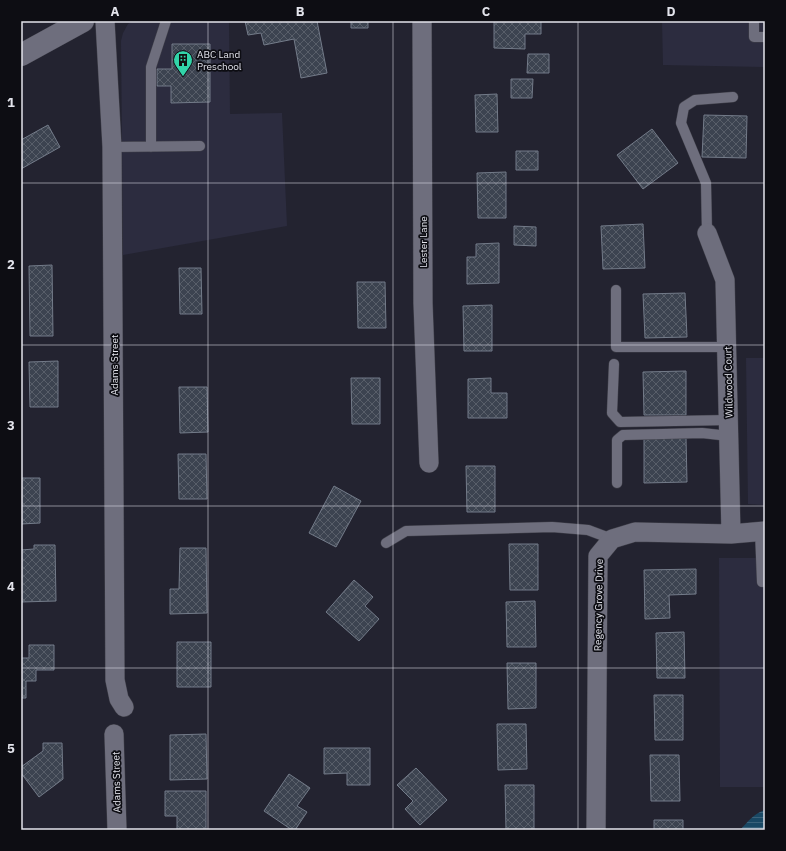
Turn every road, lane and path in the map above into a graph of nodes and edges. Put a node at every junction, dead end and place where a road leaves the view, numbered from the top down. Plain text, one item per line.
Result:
1 (83, 21) edge
2 (105, 21) edge
3 (166, 21) edge
4 (422, 21) edge
5 (754, 21) edge
6 (765, 36) edge
7 (21, 56) edge
8 (733, 97) dead end
9 (200, 146) dead end
10 (112, 147) junction
11 (151, 147) junction
12 (708, 233) joint
13 (616, 290) dead end
14 (727, 347) junction
15 (614, 364) dead end
16 (729, 428) junction
17 (429, 463) dead end
18 (617, 483) dead end
19 (762, 531) edge
20 (731, 534) junction
21 (612, 539) junction
22 (386, 543) dead end
23 (762, 582) dead end
24 (124, 706) dead end
25 (114, 734) dead end
26 (117, 830) edge
27 (596, 830) edge

1 - 7 main road
2 - 10 street, Adams Street
3 - 11 lane
4 - 17 street, Lester Lane
5 - 6 lane
8 - 12 lane
9 - 11 lane
10 - 11 lane
10 - 24 street, Adams Street
12 - 14 street, Wildwood Court
13 - 14 lane
14 - 16 street, Wildwood Court
15 - 16 lane
16 - 18 lane
16 - 20 street, Wildwood Court
19 - 20 street
19 - 23 lane
20 - 21 street
21 - 22 lane
21 - 27 street, Regency Grove Drive
25 - 26 street, Adams Street

